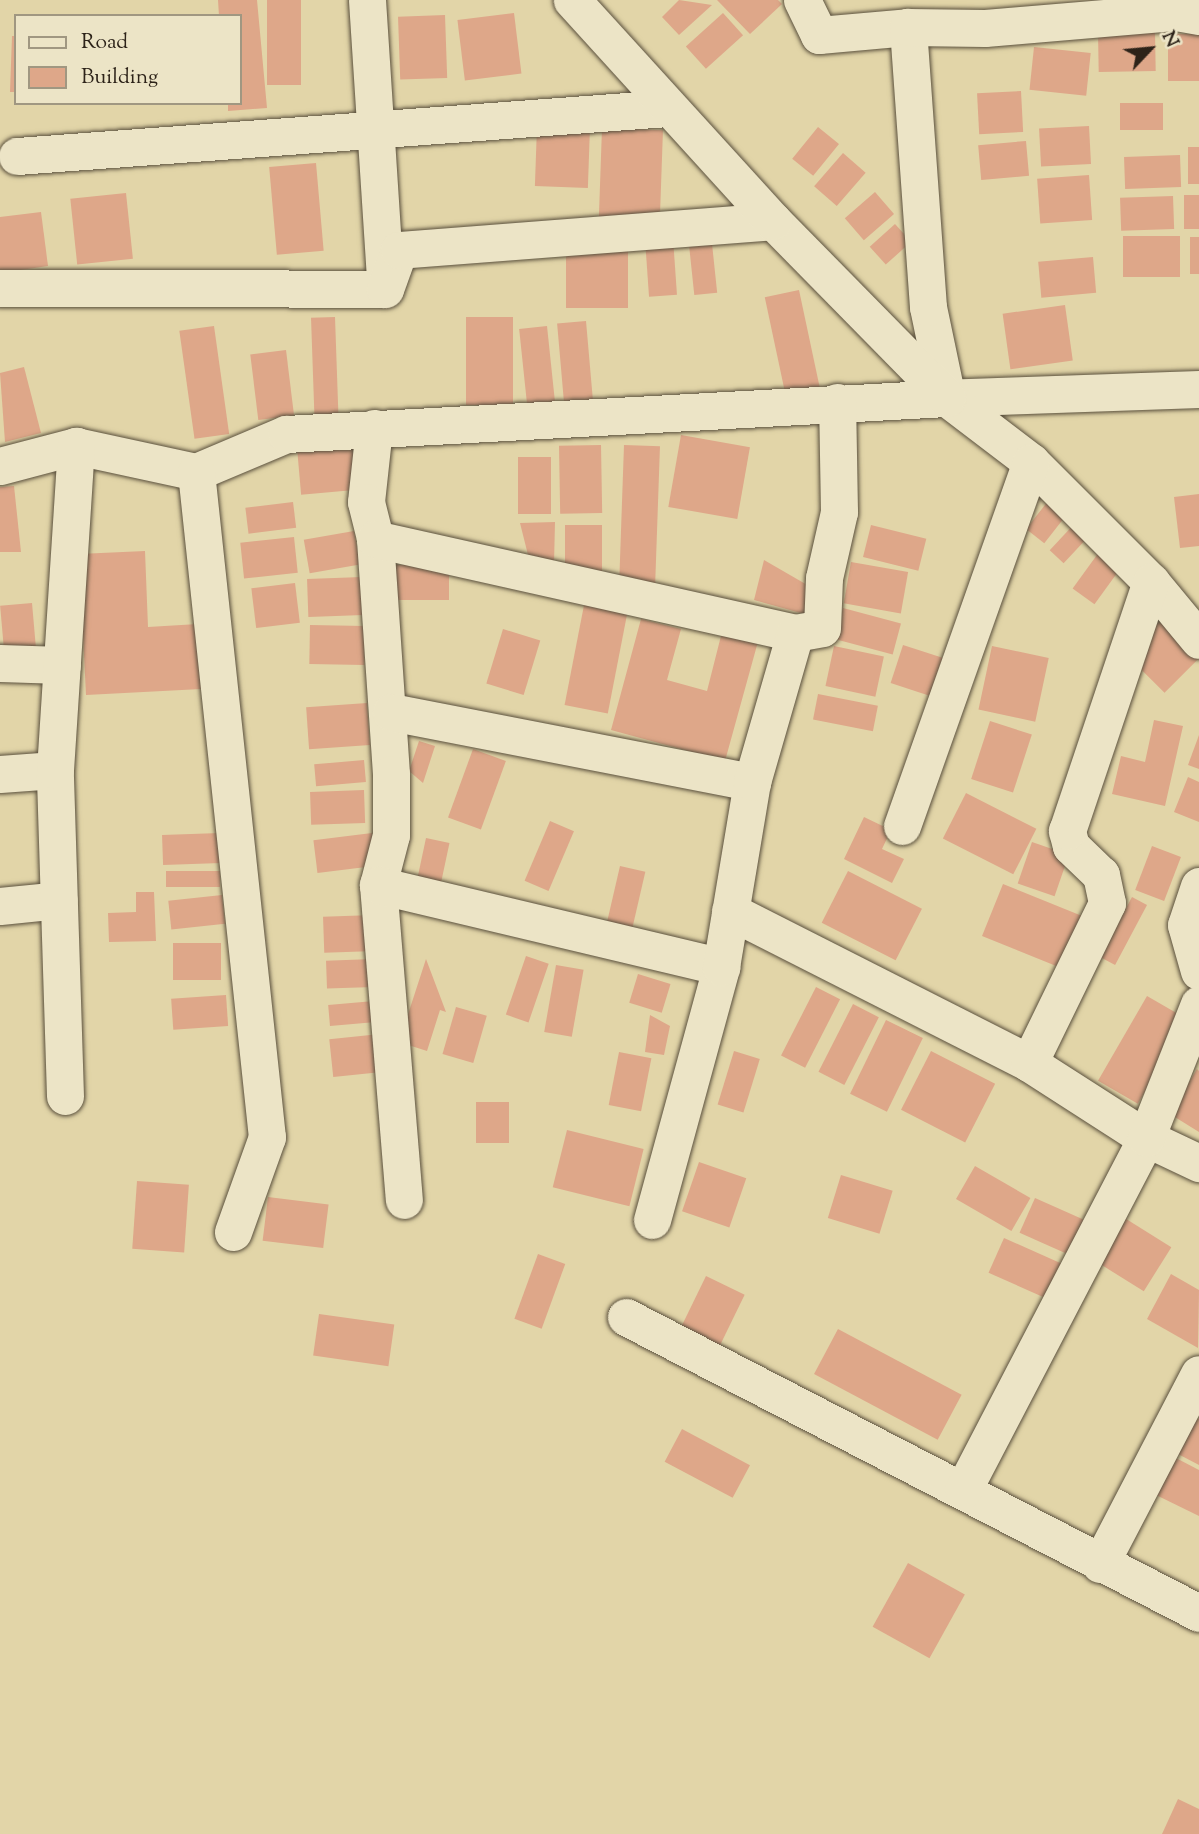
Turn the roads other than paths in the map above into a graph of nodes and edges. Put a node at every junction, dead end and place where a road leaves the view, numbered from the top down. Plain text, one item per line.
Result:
1 (367, 0) edge
2 (572, 0) edge
3 (802, 0) edge
4 (1181, 9) edge
5 (980, 14) edge
6 (908, 27) junction
7 (668, 108) junction
8 (376, 133) junction
9 (17, 156) dead end
10 (774, 221) junction
11 (0, 288) edge
12 (385, 289) junction
13 (1199, 389) edge
14 (947, 398) junction
15 (837, 402) junction
16 (374, 428) junction
17 (76, 446) junction
18 (1031, 462) junction
19 (0, 466) edge
20 (197, 472) junction
21 (374, 539) junction
22 (1151, 582) junction
23 (795, 633) junction
24 (1199, 640) edge
25 (0, 663) edge
26 (62, 666) junction
27 (391, 712) junction
28 (55, 770) junction
29 (0, 774) edge
30 (752, 782) junction
31 (902, 827) dead end
32 (378, 885) junction
33 (1199, 886) edge
34 (59, 900) junction
35 (0, 906) edge
36 (730, 911) junction
37 (721, 967) junction
38 (1199, 971) edge
39 (1199, 1004) edge
40 (1029, 1063) junction
41 (65, 1096) dead end
42 (1146, 1138) junction
43 (1199, 1163) edge
44 (404, 1200) dead end
45 (652, 1220) dead end
46 (233, 1232) dead end
47 (626, 1317) dead end
48 (1199, 1374) edge
49 (963, 1490) junction
50 (1100, 1564) junction
51 (1199, 1613) edge

1 - 8 street
2 - 7 street
3 - 6 street
4 - 5 street
5 - 6 street
6 - 14 street
7 - 8 street
7 - 10 street
8 - 9 street
8 - 12 street
10 - 12 street
10 - 14 street
11 - 12 street
13 - 14 street
14 - 15 street
14 - 18 street
15 - 16 street
15 - 23 street
16 - 20 street
16 - 21 street
17 - 19 street
17 - 20 street
17 - 26 street
18 - 22 street
18 - 31 street
20 - 46 street
21 - 23 street
21 - 27 street
22 - 24 street
22 - 40 street
23 - 30 street
25 - 26 street
26 - 28 street
27 - 30 street
27 - 32 street
28 - 29 street
28 - 34 street
30 - 36 street
32 - 37 street
32 - 44 street
33 - 38 street
34 - 35 street
34 - 41 street
36 - 37 street
36 - 40 street
37 - 45 street
39 - 42 street
40 - 42 street
42 - 43 street
42 - 49 street
47 - 49 street
48 - 50 street
49 - 50 street
50 - 51 street

